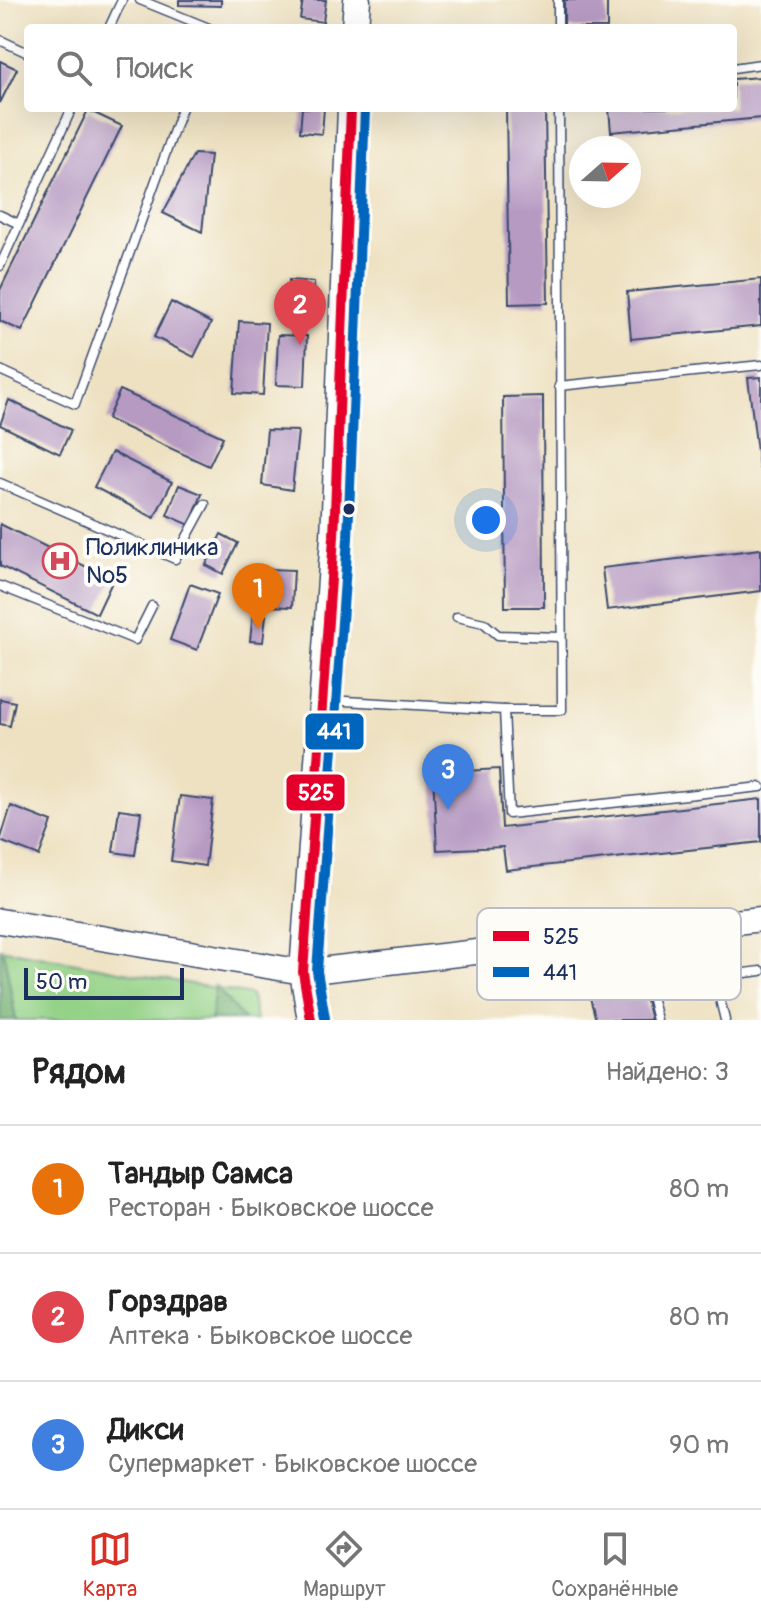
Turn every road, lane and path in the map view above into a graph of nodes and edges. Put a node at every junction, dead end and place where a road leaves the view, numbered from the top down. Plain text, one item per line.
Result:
1 (122, 0) edge
2 (140, 0) edge
3 (357, 0) edge
4 (558, 0) edge
5 (111, 24) edge
6 (199, 24) edge
7 (355, 24) edge
8 (558, 24) edge
9 (0, 40) edge
10 (24, 51) edge
11 (761, 64) edge
12 (737, 67) edge
13 (70, 112) edge
14 (181, 112) edge
15 (351, 112) edge
16 (559, 112) edge
17 (0, 215) edge
18 (19, 224) junction
19 (0, 266) edge
20 (761, 365) edge
21 (0, 370) edge
22 (559, 386) junction
23 (0, 483) edge
24 (205, 504) dead end
25 (0, 586) edge
26 (152, 606) dead end
27 (457, 617) dead end
28 (559, 637) junction
29 (322, 700) junction
30 (504, 710) junction
31 (761, 787) edge
32 (761, 919) edge
33 (0, 921) edge
34 (741, 921) edge
35 (477, 952) edge
36 (761, 971) edge
37 (303, 972) junction
38 (741, 974) edge
39 (652, 1000) edge
40 (720, 1000) edge
41 (311, 1020) edge
42 (657, 1020) edge
43 (725, 1020) edge

1 - 5 lane
2 - 6 lane
3 - 7 main road
4 - 8 lane
9 - 10 lane
11 - 12 lane
13 - 18 lane
14 - 21 lane
15 - 29 main road
16 - 22 lane
17 - 18 lane
18 - 19 lane
20 - 22 lane
22 - 28 lane
23 - 24 lane
25 - 26 lane
27 - 28 lane
28 - 30 lane
29 - 30 lane
29 - 37 main road
30 - 31 lane
32 - 34 main road
33 - 37 main road
35 - 37 main road
36 - 38 lane
37 - 41 main road
39 - 42 lane
40 - 43 lane

